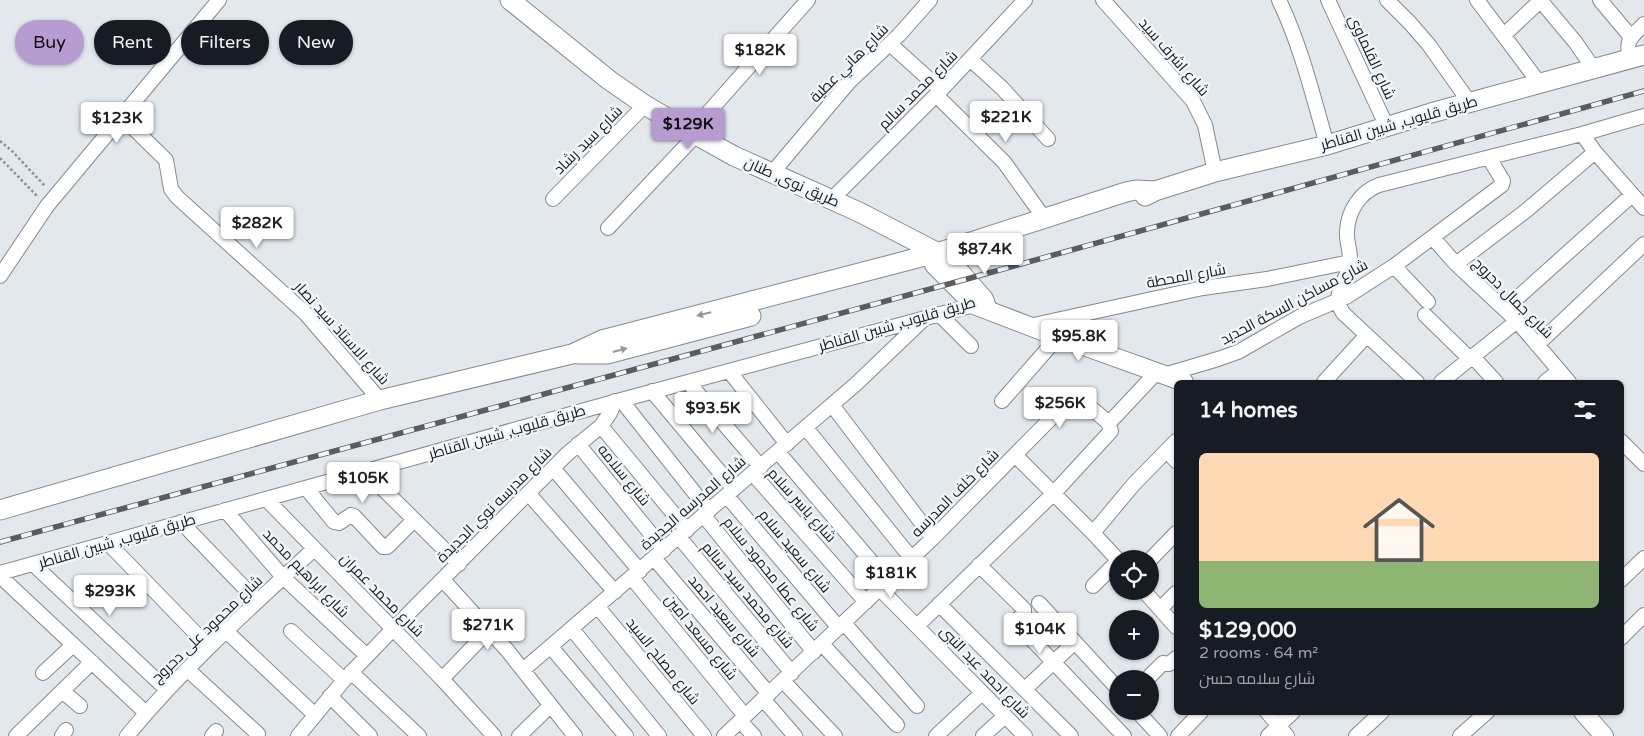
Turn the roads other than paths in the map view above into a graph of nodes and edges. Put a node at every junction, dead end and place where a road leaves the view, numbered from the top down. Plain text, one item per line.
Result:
1 (219, 0) edge
2 (510, 0) edge
3 (808, 0) edge
4 (930, 0) edge
5 (1025, 0) edge
6 (1103, 0) edge
7 (1279, 0) edge
8 (1328, 0) edge
9 (1387, 0) edge
10 (1477, 0) edge
11 (1540, 0) edge
12 (1600, 0) edge
13 (1644, 24) edge
14 (1504, 34) junction
15 (1631, 37) junction
16 (890, 44) junction
17 (1637, 57) edge
18 (970, 60) junction
19 (1593, 68) junction
20 (1540, 84) junction
21 (938, 93) junction
22 (1470, 103) junction
23 (646, 105) junction
24 (120, 116) junction
25 (1644, 116) edge
26 (1387, 127) junction
27 (693, 134) junction
28 (1582, 134) junction
29 (1048, 139) dead end
30 (1327, 145) junction
31 (1596, 152) junction
32 (1489, 158) junction
33 (1216, 172) junction
34 (772, 173) junction
35 (1155, 191) junction
36 (1632, 195) junction
37 (553, 199) dead end
38 (831, 200) junction
39 (1644, 208) edge
40 (1044, 218) junction
41 (608, 228) dead end
42 (1433, 238) junction
43 (1644, 244) edge
44 (937, 259) junction
45 (1350, 262) junction
46 (1456, 264) junction
47 (1394, 266) junction
48 (0, 276) edge
49 (1337, 301) junction
50 (982, 304) junction
51 (1505, 309) junction
52 (932, 316) junction
53 (1517, 321) junction
54 (1029, 326) junction
55 (1366, 336) junction
56 (1058, 337) junction
57 (1537, 345) junction
58 (971, 346) dead end
59 (1471, 358) junction
60 (729, 371) junction
61 (1559, 371) junction
62 (1160, 374) junction
63 (1178, 380) edge
64 (1326, 380) edge
65 (1409, 380) edge
66 (1444, 380) edge
67 (1494, 380) edge
68 (1548, 380) edge
69 (1567, 380) edge
70 (688, 382) junction
71 (652, 391) junction
72 (380, 400) junction
73 (618, 400) junction
74 (1002, 400) dead end
75 (832, 406) junction
76 (1109, 423) junction
77 (601, 426) junction
78 (806, 428) junction
79 (578, 444) junction
80 (1624, 444) edge
81 (783, 448) junction
82 (1173, 451) edge
83 (1015, 455) junction
84 (1644, 464) edge
85 (553, 468) junction
86 (757, 470) junction
87 (365, 471) junction
88 (306, 488) junction
89 (528, 493) junction
90 (731, 493) junction
91 (1054, 493) junction
92 (266, 499) junction
93 (0, 510) edge
94 (225, 510) junction
95 (706, 514) junction
96 (414, 520) junction
97 (181, 522) junction
98 (683, 533) junction
99 (1093, 533) junction
100 (1174, 535) edge
101 (933, 538) junction
102 (108, 543) junction
103 (314, 549) junction
104 (1109, 550) edge
105 (1159, 551) edge
106 (659, 554) junction
107 (1644, 558) edge
108 (912, 559) junction
109 (33, 564) junction
110 (459, 564) junction
111 (980, 565) junction
112 (1109, 569) edge
113 (1624, 573) edge
114 (636, 574) junction
115 (0, 575) edge
116 (283, 577) junction
117 (443, 580) junction
118 (884, 585) junction
119 (1093, 586) dead end
120 (615, 592) junction
121 (1174, 595) edge
122 (1152, 600) edge
123 (257, 601) junction
124 (866, 602) junction
125 (1040, 603) dead end
126 (939, 604) junction
127 (598, 607) junction
128 (1160, 609) junction
129 (1644, 615) edge
130 (841, 625) junction
131 (917, 626) junction
132 (1174, 626) edge
133 (393, 629) junction
134 (572, 629) junction
135 (225, 630) junction
136 (490, 630) junction
137 (291, 631) dead end
138 (1624, 635) edge
139 (1074, 642) junction
140 (73, 645) junction
141 (209, 646) junction
142 (551, 647) junction
143 (818, 648) junction
144 (367, 656) junction
145 (1174, 660) edge
146 (92, 662) junction
147 (1054, 662) junction
148 (187, 669) junction
149 (523, 670) junction
150 (1156, 670) edge
151 (44, 673) dead end
152 (348, 676) junction
153 (787, 677) junction
154 (442, 679) junction
155 (1109, 679) edge
156 (1025, 689) junction
157 (167, 690) junction
158 (62, 691) junction
159 (982, 693) junction
160 (330, 696) junction
161 (767, 697) junction
162 (80, 706) dead end
163 (550, 706) junction
164 (917, 706) dead end
165 (146, 713) junction
166 (315, 715) junction
167 (1198, 715) edge
168 (1270, 715) edge
169 (1291, 715) edge
170 (1379, 715) edge
171 (1484, 715) edge
172 (1586, 715) edge
173 (1004, 716) junction
174 (743, 719) junction
175 (1145, 720) edge
176 (897, 725) dead end
177 (1283, 731) edge
178 (258, 734) dead end
179 (412, 734) edge
180 (1180, 735) edge
181 (16, 736) edge
182 (127, 736) edge
183 (298, 736) edge
184 (370, 736) edge
185 (494, 736) edge
186 (520, 736) edge
187 (575, 736) edge
188 (626, 736) edge
189 (659, 736) edge
190 (704, 736) edge
191 (724, 736) edge
192 (754, 736) edge
193 (796, 736) edge
194 (834, 736) edge
195 (936, 736) edge
196 (983, 736) edge
197 (1025, 736) edge
198 (1071, 736) edge
199 (1124, 736) edge
200 (1160, 736) edge
201 (1268, 736) edge
202 (1356, 736) edge
203 (1460, 736) edge
204 (1604, 736) edge

1 - 24 street
2 - 23 main road, طريق نوى, طنان
3 - 27 street
4 - 16 street, شارع هاني عطية
5 - 18 street, شارع محمد سالم
6 - 33 street, شارع اشرف سيد
7 - 30 street
8 - 26 street, شارع القلماوي
9 - 22 street
10 - 14 street
11 - 14 street
11 - 19 street
12 - 15 street
13 - 15 street
14 - 20 street
15 - 17 street
16 - 21 street
16 - 34 street, شارع هاني عطية
17 - 19 main road, طريق قليوب, شبين القناطر
18 - 21 street, شارع محمد سالم
18 - 29 street
19 - 20 main road, طريق قليوب, شبين القناطر
20 - 22 main road, طريق قليوب, شبين القناطر
21 - 38 street, شارع محمد سالم
21 - 40 street
22 - 26 main road, طريق قليوب, شبين القناطر
23 - 27 main road, طريق نوى, طنان
23 - 37 street, شارع سيد رشاد
24 - 48 street
24 - 72 street, شارع الاستاذ سيد نصار
25 - 28 street
26 - 30 main road, طريق قليوب, شبين القناطر
27 - 34 main road, طريق نوى, طنان
27 - 41 street
28 - 31 street
28 - 32 street
30 - 33 main road, طريق قليوب, شبين القناطر
31 - 36 street
31 - 46 street
32 - 42 street, شارع مساكن السكة الحديد
32 - 45 street
33 - 35 main road, طريق قليوب, شبين القناطر
34 - 38 main road, طريق نوى, طنان
35 - 40 main road, طريق قليوب, شبين القناطر
35 - 44 main road, طريق قليوب, شبين القناطر
36 - 39 street
36 - 51 street
38 - 44 main road, طريق نوى, طنان
40 - 44 main road, طريق قليوب, شبين القناطر
42 - 46 street, شارع جمال دحروج
42 - 47 street, شارع مساكن السكة الحديد
43 - 57 street
44 - 50 street
44 - 72 main road, طريق قليوب, شبين القناطر
45 - 49 street
45 - 54 street, شارع المحطة
46 - 51 street, شارع جمال دحروج
47 - 49 street, شارع مساكن السكة الحديد
47 - 59 street
49 - 55 street
49 - 62 street, شارع مساكن السكة الحديد
50 - 52 street, طريق قليوب, شبين القناطر
50 - 54 street
51 - 53 street, شارع جمال دحروج
52 - 58 street
52 - 60 street, طريق قليوب, شبين القناطر
52 - 75 street, شارع المدرسه الجديدة
53 - 57 street, شارع جمال دحروج
53 - 59 street
54 - 56 street
55 - 64 street
55 - 65 street
56 - 62 street
56 - 74 street
57 - 61 street, شارع جمال دحروج
59 - 66 street
59 - 67 street
60 - 70 street, طريق قليوب, شبين القناطر
60 - 81 street, شارع احمد عبد النبى
61 - 68 street
61 - 69 street, شارع جمال دحروج
62 - 63 street
62 - 76 street
70 - 71 street, طريق قليوب, شبين القناطر
70 - 86 street, شارع ياسر سلام
71 - 73 street, طريق قليوب, شبين القناطر
71 - 90 street, شارع سعيد سلام
72 - 93 main road, طريق قليوب, شبين القناطر
73 - 77 street, شارع مدرسه نوي الجديدة
73 - 87 street, طريق قليوب, شبين القناطر
73 - 95 street, شارع عطا محمود سلام
75 - 78 street, شارع المدرسه الجديدة
75 - 101 street
76 - 83 street, شارع خلف المدرسه
76 - 91 street
77 - 79 street, شارع مدرسه نوي الجديدة
77 - 98 street, شارع محمد سيد سالم
78 - 81 street, شارع المدرسه الجديدة
78 - 108 street
79 - 85 street, شارع مدرسه نوي الجديدة
79 - 106 street, شارع سلامه
80 - 84 street
81 - 86 street, شارع المدرسه الجديدة
81 - 118 street, شارع احمد عبد النبى
82 - 99 street
83 - 91 street
83 - 101 street, شارع خلف المدرسه
85 - 89 street, شارع مدرسه نوي الجديدة
85 - 114 street, شارع مسعد امين
86 - 90 street, شارع المدرسه الجديدة
86 - 124 street, شارع ياسر سلام
87 - 88 street, طريق قليوب, شبين القناطر
87 - 96 street
88 - 92 street, طريق قليوب, شبين القناطر
88 - 96 street
89 - 110 street, شارع مدرسه نوي الجديدة
89 - 120 street
90 - 95 street, شارع المدرسه الجديدة
90 - 130 street, شارع سعيد سلام
91 - 99 street
91 - 111 street
92 - 94 street, طريق قليوب, شبين القناطر
92 - 103 street, شارع محمد عمران
94 - 97 street, طريق قليوب, شبين القناطر
94 - 116 street, شارع ابراهيم محمد
95 - 98 street, شارع المدرسه الجديدة
95 - 143 street, شارع عطا محمود سلام
96 - 110 street
97 - 102 street, طريق قليوب, شبين القناطر
97 - 123 street
98 - 106 street, شارع المدرسه الجديدة
98 - 153 street, شارع محمد سيد سالم
99 - 104 street
100 - 105 street
101 - 108 street, شارع خلف المدرسه
102 - 109 street, طريق قليوب, شبين القناطر
102 - 141 street
103 - 116 street, شارع محمود على دحروج
103 - 133 street, شارع محمد عمران
106 - 114 street, شارع المدرسه الجديدة
106 - 161 street, شارع سعيد احمد
107 - 113 street
108 - 118 street, شارع خلف المدرسه
109 - 115 street, طريق قليوب, شبين القناطر
109 - 157 street
110 - 117 street, شارع مدرسه نوي الجديدة
111 - 126 street
111 - 147 street
112 - 119 street
114 - 120 street, شارع المدرسه الجديدة
114 - 174 street, شارع مسعد امين
115 - 140 street
116 - 123 street, شارع محمود على دحروج
116 - 144 street, شارع ابراهيم محمد
117 - 133 street, شارع مدرسه نوي الجديدة
117 - 136 street
118 - 124 street, شارع خلف المدرسه
118 - 131 street, شارع احمد عبد النبى
120 - 127 street, شارع المدرسه الجديدة
121 - 128 street
122 - 128 street
123 - 135 street, شارع محمود على دحروج
124 - 130 street, شارع خلف المدرسه
125 - 139 street
126 - 131 street
126 - 156 street
127 - 134 street, شارع المدرسه الجديدة
127 - 190 street, شارع مصلح السيد
128 - 132 street
129 - 138 street
130 - 143 street, شارع خلف المدرسه
130 - 164 street, شارع سعيد سلام
131 - 159 street, شارع احمد عبد النبى
133 - 144 street, شارع مدرسه نوي الجديدة
133 - 154 street, شارع محمد عمران
134 - 142 street, شارع المدرسه الجديدة
134 - 189 street
135 - 141 street, شارع محمود على دحروج
135 - 166 street
136 - 149 street
136 - 154 street
137 - 152 street
139 - 147 street
139 - 155 street
140 - 146 street
140 - 151 street
141 - 148 street, شارع محمود على دحروج
142 - 149 street, شارع المدرسه الجديدة
142 - 188 street
143 - 153 street, شارع خلف المدرسه
143 - 176 street, شارع عطا محمود سلام
144 - 152 street, شارع مدرسه نوي الجديدة
145 - 150 street
146 - 158 street
146 - 165 street
147 - 156 street
147 - 199 street
148 - 157 street, شارع محمود على دحروج
148 - 178 street
149 - 163 street
152 - 160 street, شارع مدرسه نوي الجديدة
152 - 179 street
153 - 161 street, شارع خلف المدرسه
153 - 194 street, شارع محمد سيد سالم
154 - 185 street, شارع محمد عمران
156 - 198 street
157 - 165 street, شارع محمود على دحروج
158 - 162 street
158 - 181 street
159 - 173 street, شارع احمد عبد النبى
159 - 195 street
160 - 166 street, شارع مدرسه نوي الجديدة
160 - 184 street
161 - 174 street, شارع خلف المدرسه
161 - 193 street, شارع سعيد احمد
163 - 186 street
163 - 187 street
165 - 182 street, شارع محمود على دحروج
166 - 183 street, شارع مدرسه نوي الجديدة
167 - 180 street
168 - 177 street
169 - 177 street
170 - 202 street
171 - 203 street
172 - 204 street
173 - 196 street
173 - 197 street, شارع احمد عبد النبى
174 - 191 street, شارع خلف المدرسه
174 - 192 street, شارع مسعد امين
175 - 200 street
177 - 201 street

